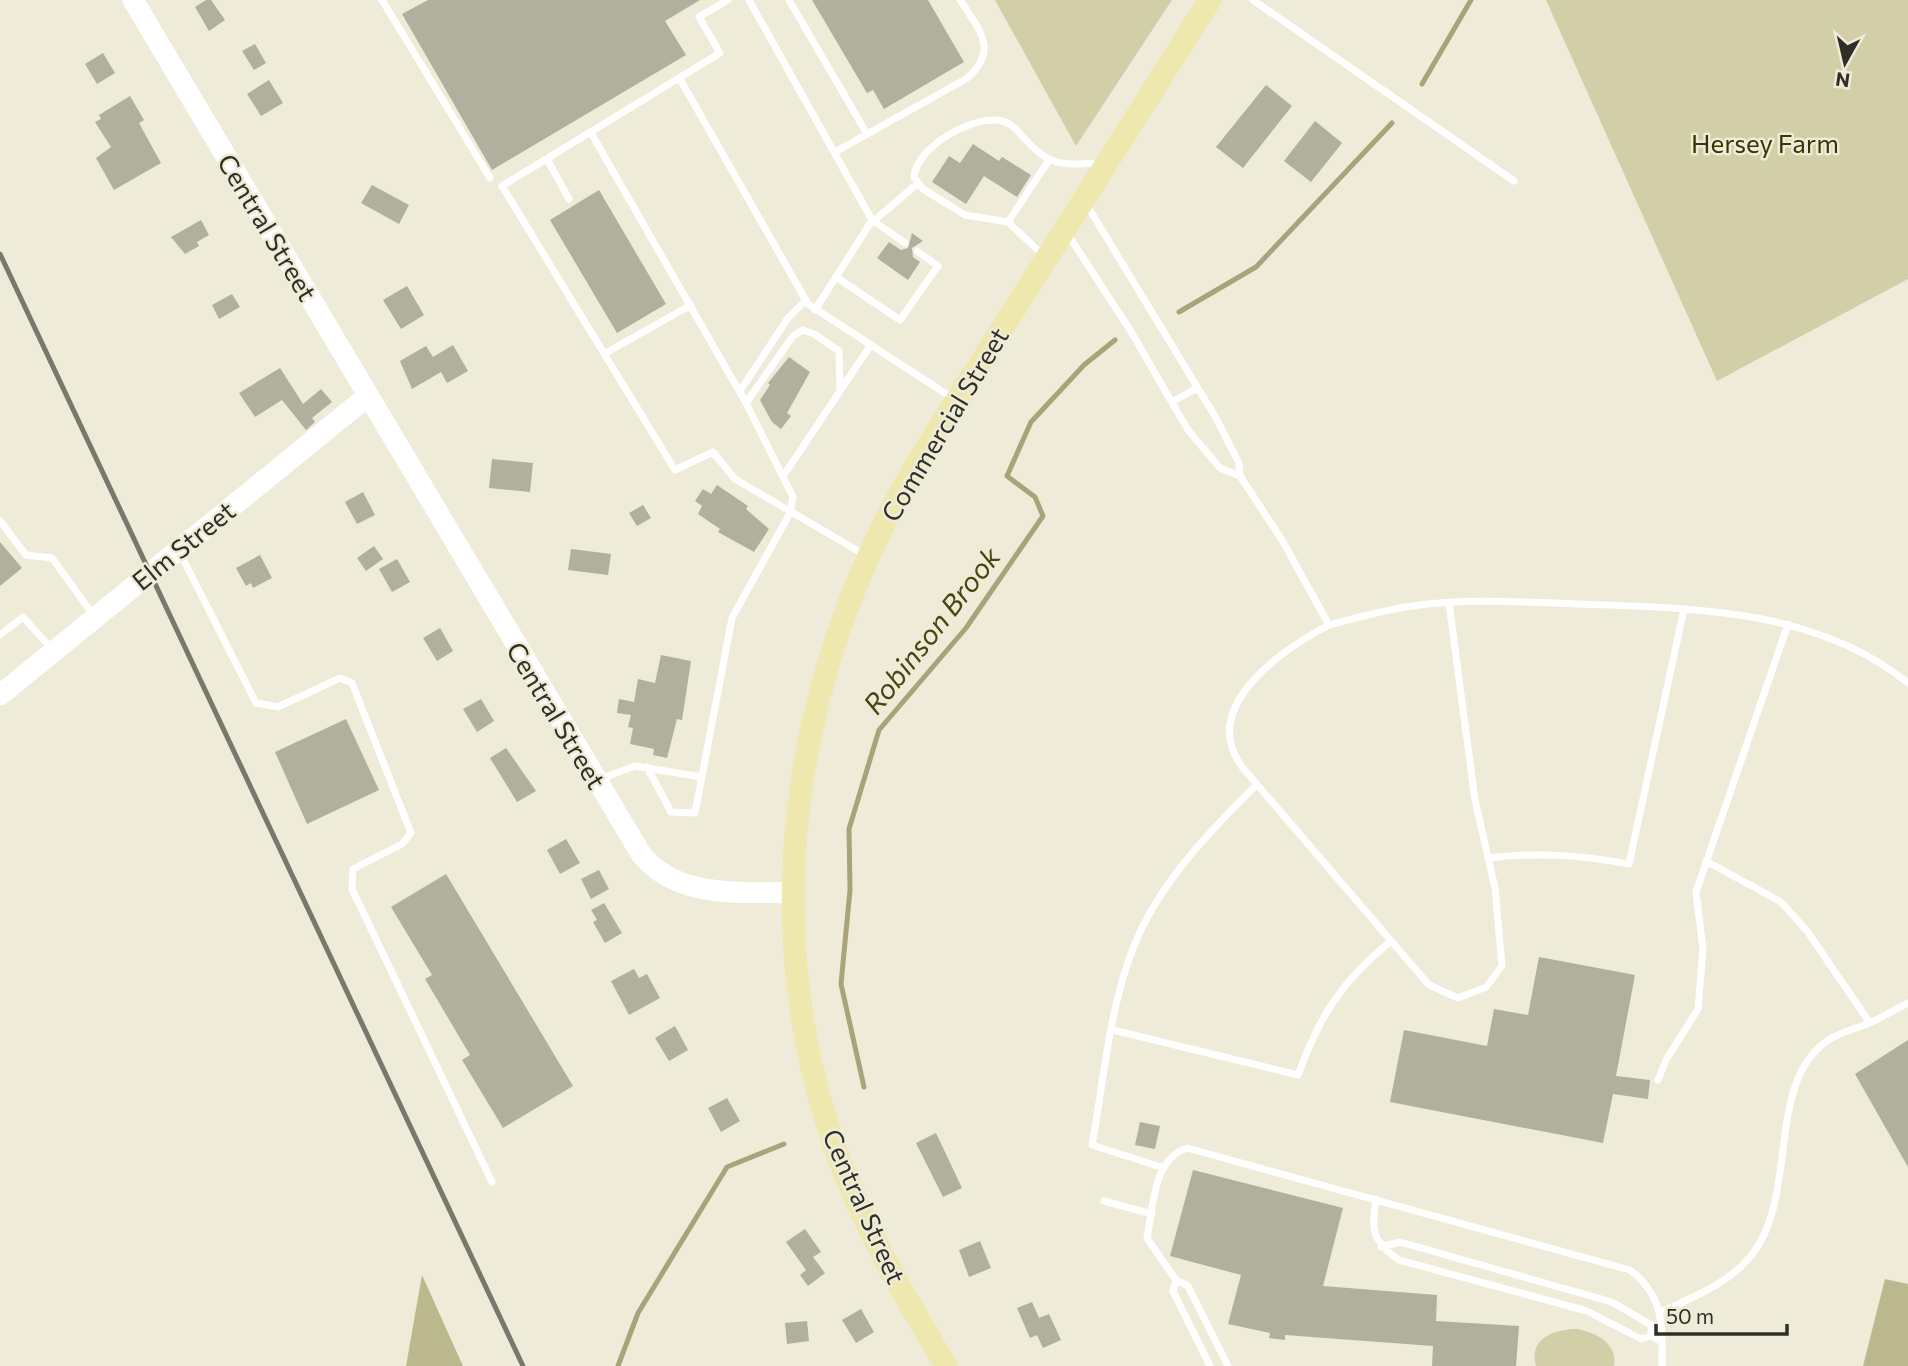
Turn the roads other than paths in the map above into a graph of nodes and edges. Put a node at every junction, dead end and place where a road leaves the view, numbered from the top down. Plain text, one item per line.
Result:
1 (133, 0) edge
2 (382, 0) edge
3 (728, 0) edge
4 (749, 0) edge
5 (789, 0) edge
6 (960, 0) edge
7 (1210, 0) edge
8 (1252, 0) edge
9 (680, 79) junction
10 (591, 133) junction
11 (867, 134) junction
12 (835, 152) junction
13 (547, 159) junction
14 (1049, 160) junction
15 (1108, 162) junction
16 (490, 177) dead end
17 (1514, 181) dead end
18 (918, 184) junction
19 (569, 199) dead end
20 (1084, 200) junction
21 (872, 220) junction
22 (1008, 222) junction
23 (1065, 229) junction
24 (905, 243) dead end
25 (917, 251) dead end
26 (1047, 259) junction
27 (836, 277) junction
28 (805, 301) junction
29 (691, 305) junction
30 (815, 310) junction
31 (870, 346) junction
32 (604, 354) junction
33 (1198, 388) junction
34 (740, 391) junction
35 (839, 391) junction
36 (368, 396) junction
37 (957, 400) junction
38 (1172, 402) junction
39 (746, 403) junction
40 (785, 475) junction
41 (1240, 476) junction
42 (790, 513) junction
43 (0, 521) edge
44 (178, 549) junction
45 (867, 556) junction
46 (1449, 603) junction
47 (1684, 609) junction
48 (94, 617) junction
49 (1788, 624) junction
50 (1329, 625) junction
51 (0, 635) edge
52 (54, 651) junction
53 (1908, 683) edge
54 (0, 695) edge
55 (647, 767) junction
56 (702, 777) junction
57 (597, 781) junction
58 (1257, 784) junction
59 (1488, 858) junction
60 (1706, 861) junction
61 (794, 893) junction
62 (1391, 941) junction
63 (1908, 1003) edge
64 (1870, 1023) junction
65 (1113, 1030) junction
66 (1658, 1080) dead end
67 (1164, 1168) junction
68 (492, 1182) dead end
69 (1376, 1199) junction
70 (1104, 1201) dead end
71 (1152, 1213) junction
72 (1381, 1247) junction
73 (1176, 1280) junction
74 (1659, 1313) junction
75 (1651, 1336) junction
76 (1662, 1342) junction
77 (946, 1366) edge
78 (1210, 1366) edge
79 (1228, 1366) edge
80 (1662, 1366) edge

1 - 36 main road, Central Street
2 - 16 lane
3 - 9 lane
4 - 12 lane
5 - 11 lane
6 - 11 lane
7 - 15 main road, Commercial Street
8 - 17 lane
9 - 10 lane
9 - 28 lane
10 - 13 lane
10 - 29 lane
11 - 12 lane
12 - 21 lane
13 - 19 lane
13 - 32 lane
14 - 15 lane
14 - 18 lane
14 - 22 lane
15 - 20 main road, Commercial Street
18 - 21 lane
18 - 22 lane
20 - 23 main road, Commercial Street
20 - 33 lane
21 - 24 lane
21 - 27 lane
22 - 26 lane
23 - 26 main road, Commercial Street
23 - 38 lane
25 - 27 lane
26 - 37 main road, Commercial Street
27 - 30 lane
28 - 30 lane
28 - 34 lane
29 - 32 lane
29 - 34 lane
30 - 31 lane
31 - 35 lane
31 - 37 lane
32 - 42 lane
33 - 38 lane
33 - 41 lane
34 - 39 lane
35 - 39 lane
35 - 40 lane
36 - 44 main road, Elm Street
36 - 57 main road, Central Street
37 - 45 main road, Commercial Street
38 - 41 lane
39 - 40 lane
40 - 42 lane
41 - 50 lane
42 - 45 lane
42 - 56 lane
43 - 48 lane
44 - 48 main road, Elm Street
44 - 68 lane
45 - 61 main road, Commercial Street
46 - 47 lane
46 - 50 lane
46 - 59 lane
47 - 49 lane
47 - 59 lane
48 - 52 main road, Elm Street
49 - 53 lane
49 - 60 lane
50 - 58 lane
51 - 52 lane
52 - 54 main road, Elm Street
55 - 56 lane
55 - 56 lane
55 - 57 lane
57 - 61 main road, Central Street
58 - 62 lane
58 - 65 lane
59 - 62 lane
60 - 64 lane
60 - 66 lane
61 - 77 main road, Central Street
62 - 65 lane
63 - 64 lane
64 - 74 lane
65 - 67 lane
67 - 69 lane
67 - 71 lane
69 - 72 lane
69 - 74 lane
70 - 71 lane
71 - 73 lane
72 - 75 lane
72 - 75 lane
73 - 78 lane
73 - 79 lane
74 - 76 lane
75 - 76 lane
76 - 80 lane

